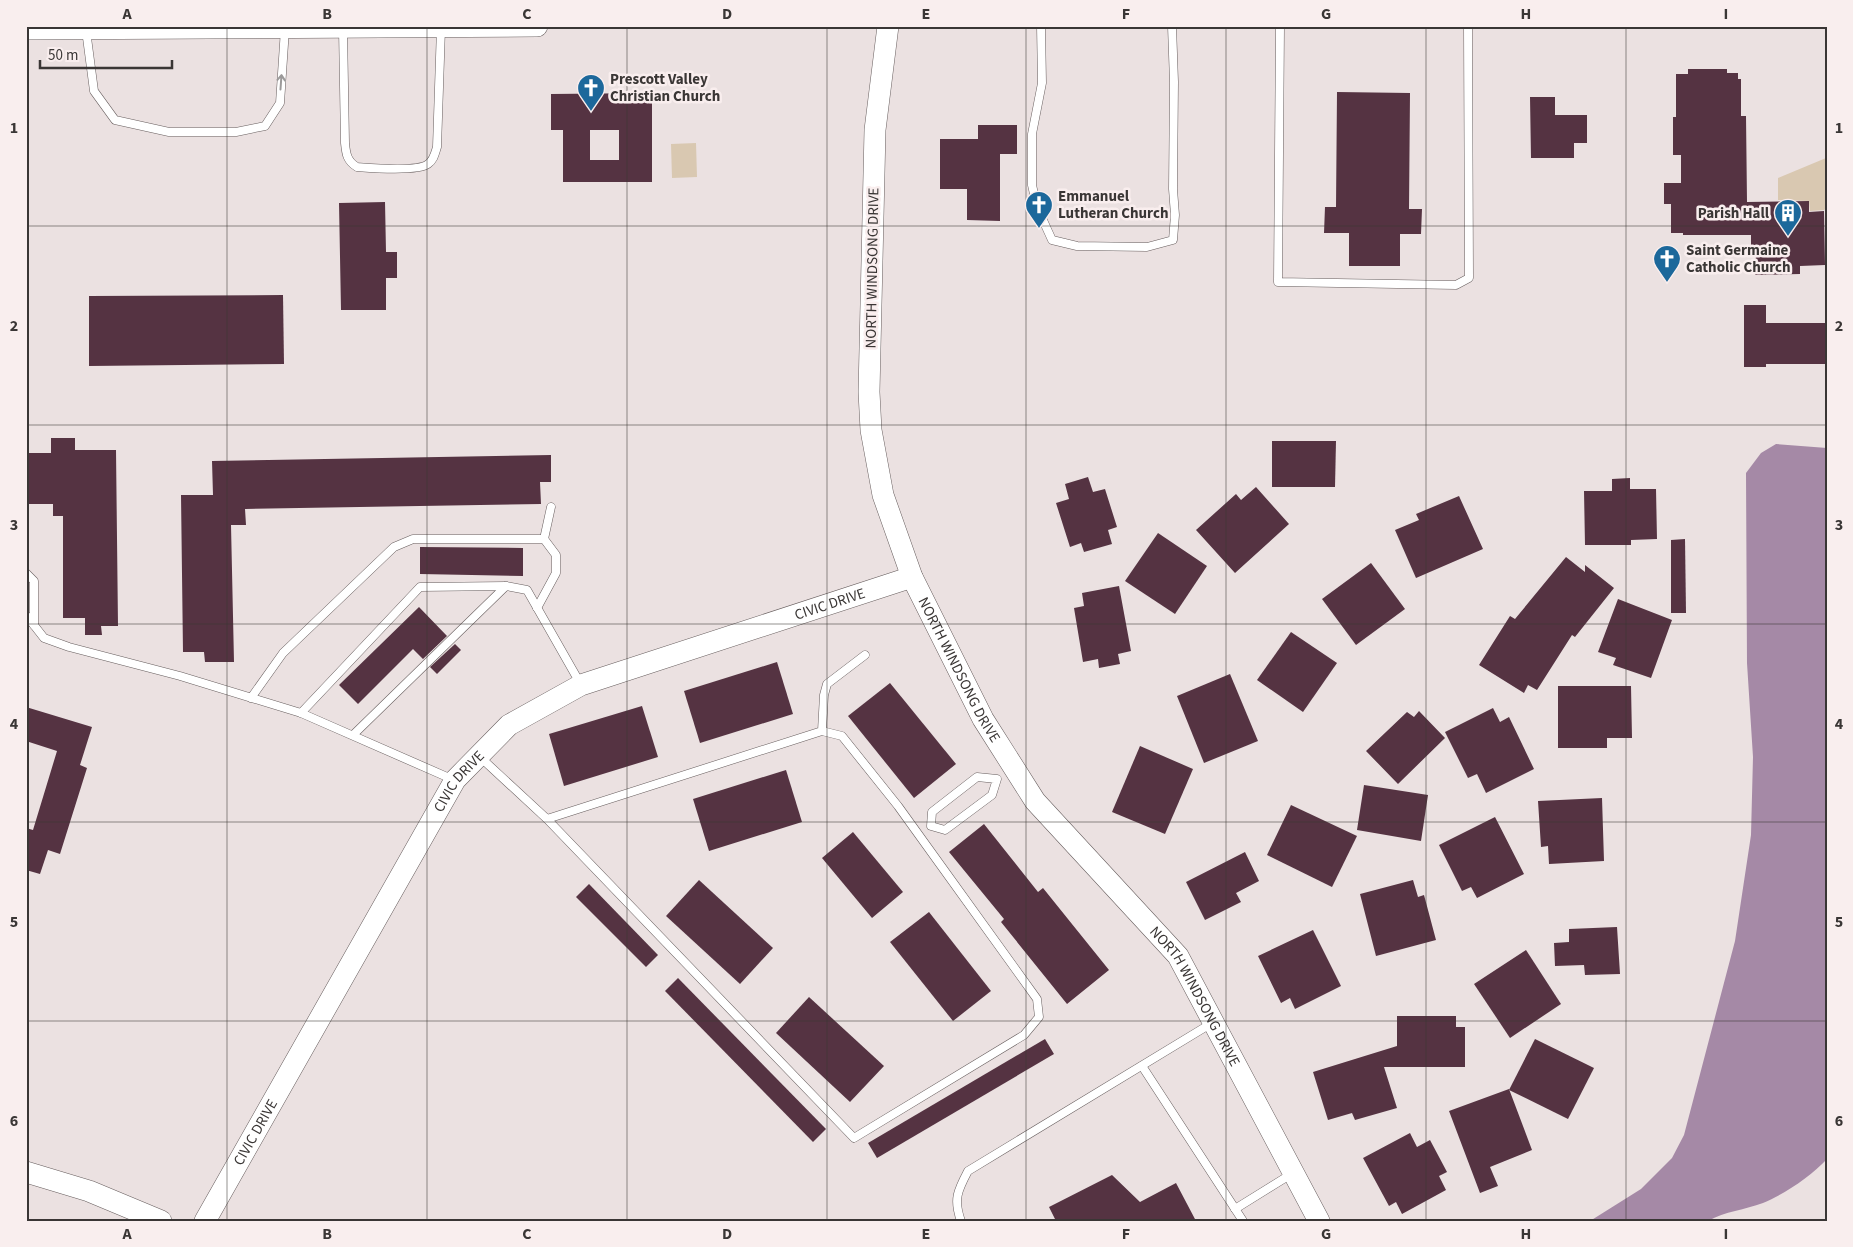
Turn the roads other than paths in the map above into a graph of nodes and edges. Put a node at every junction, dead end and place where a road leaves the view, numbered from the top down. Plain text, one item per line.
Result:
1 (537, 26) edge
2 (888, 26) edge
3 (1041, 26) edge
4 (1172, 26) edge
5 (1280, 26) edge
6 (1468, 26) edge
7 (343, 27) edge
8 (441, 27) edge
9 (85, 28) junction
10 (285, 28) junction
11 (26, 29) edge
12 (552, 507) dead end
13 (544, 539) junction
14 (26, 572) edge
15 (912, 577) junction
16 (506, 586) junction
17 (537, 608) junction
18 (26, 615) edge
19 (34, 625) junction
20 (865, 655) dead end
21 (581, 685) junction
22 (251, 698) junction
23 (301, 714) junction
24 (822, 731) junction
25 (353, 735) junction
26 (479, 756) junction
27 (1006, 775) junction
28 (456, 780) junction
29 (547, 819) junction
30 (931, 826) junction
31 (919, 835) junction
32 (1213, 1022) junction
33 (1142, 1066) junction
34 (26, 1172) edge
35 (1293, 1172) junction
36 (1235, 1209) junction
37 (161, 1221) edge
38 (205, 1221) edge
39 (962, 1221) edge
40 (1242, 1221) edge
41 (1319, 1221) edge

1 - 8 street
2 - 15 street, NORTH WINDSONG DRIVE
3 - 4 lane
5 - 6 lane
7 - 8 street
7 - 8 lane
7 - 10 street
9 - 10 street
9 -> 10 lane
9 - 11 street
12 - 13 lane
13 - 17 lane
13 - 22 lane
14 - 19 lane
15 - 21 street, CIVIC DRIVE
15 - 27 street, NORTH WINDSONG DRIVE
16 - 17 lane
16 - 23 lane
16 - 25 lane
17 - 21 lane
18 - 19 lane
19 - 22 lane
20 - 24 lane
21 - 26 street, CIVIC DRIVE
22 - 23 lane
23 - 25 lane
24 - 29 lane
24 - 31 lane
25 - 28 lane
26 - 28 street, CIVIC DRIVE
26 - 29 lane
27 - 30 lane
27 - 30 lane
27 - 32 street, NORTH WINDSONG DRIVE
28 - 38 street, CIVIC DRIVE
29 - 31 lane
30 - 31 lane
32 - 33 lane
32 - 35 street, NORTH WINDSONG DRIVE
33 - 36 lane
33 - 39 lane
34 - 37 street
35 - 36 lane
35 - 41 street, NORTH WINDSONG DRIVE
36 - 40 lane

